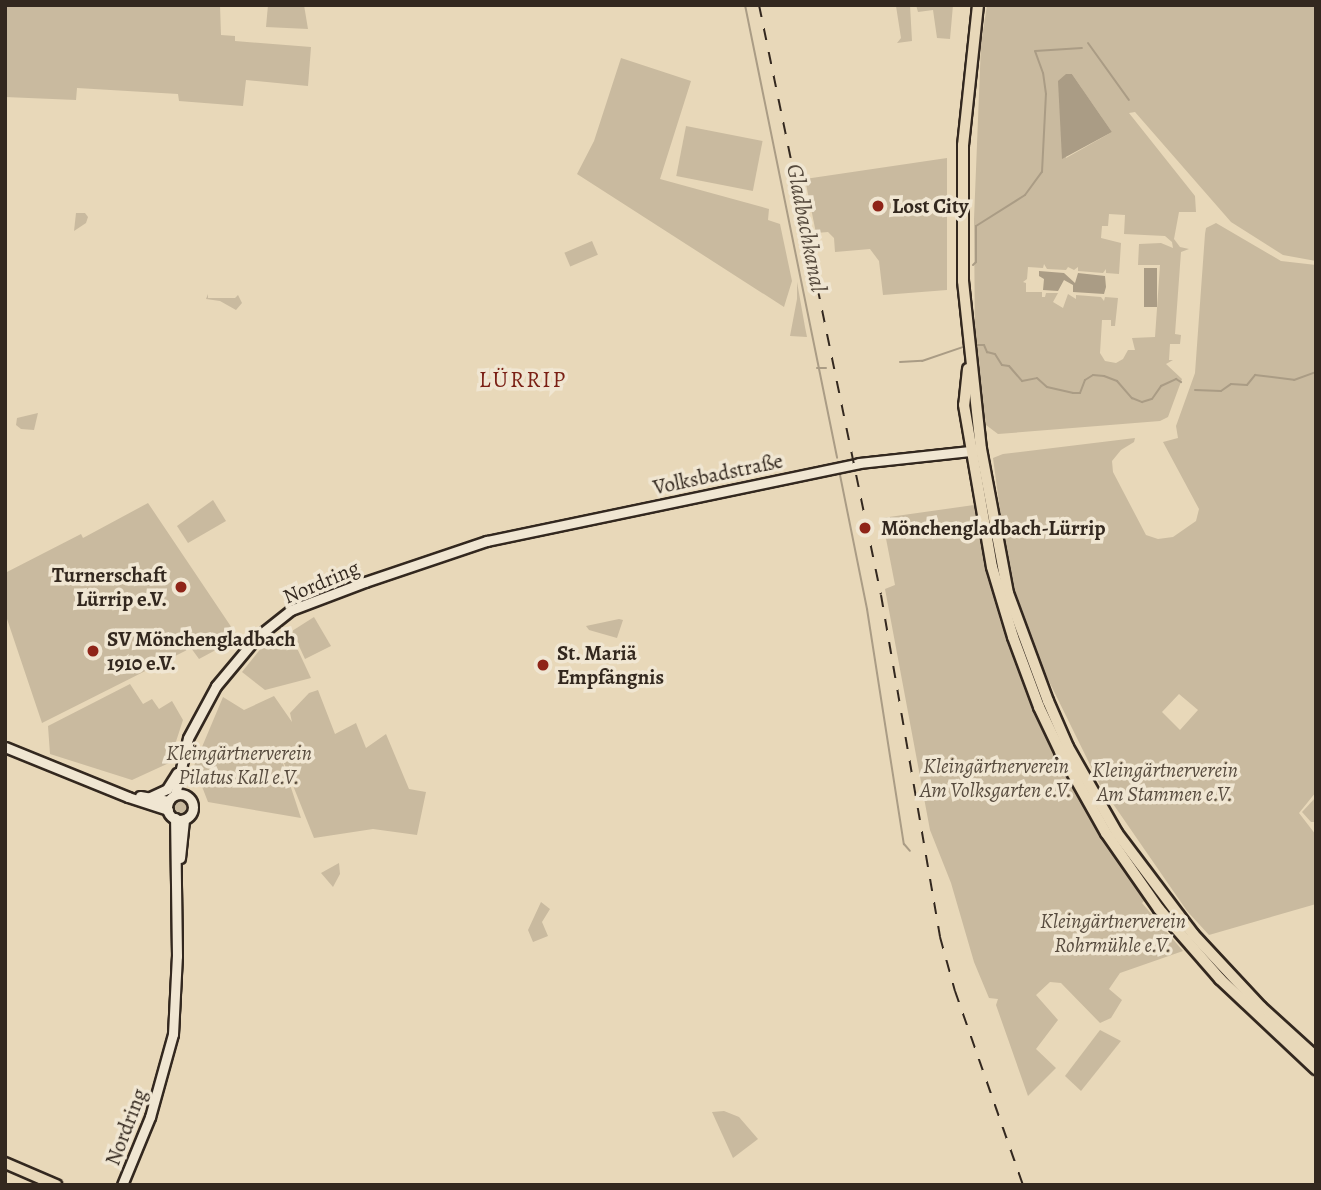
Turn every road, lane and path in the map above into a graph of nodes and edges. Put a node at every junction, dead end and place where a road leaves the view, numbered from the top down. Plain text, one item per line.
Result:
1 (978, 5) edge
2 (976, 450) junction
3 (465, 549) joint
4 (196, 722) junction
5 (5, 747) edge
6 (182, 758) junction
7 (111, 789) junction
8 (147, 798) junction
9 (174, 800) junction
10 (179, 819) junction
11 (1316, 1057) edge
12 (1316, 1069) edge
13 (5, 1163) edge
14 (56, 1185) edge
15 (122, 1185) edge

1 - 2 main road
2 - 3 main road, Volksbadstraße
2 - 11 main road
2 - 12 main road
3 - 4 main road, Nordring
4 - 6 main road, Nordring
4 - 9 main road, Nordring
5 - 7 main road
6 - 8 main road
6 - 9 main road, Nordring
7 - 8 main road
7 - 9 main road
8 - 9 main road
9 - 10 main road
9 - 10 main road, Nordring
10 - 15 main road, Nordring
13 - 14 main road

